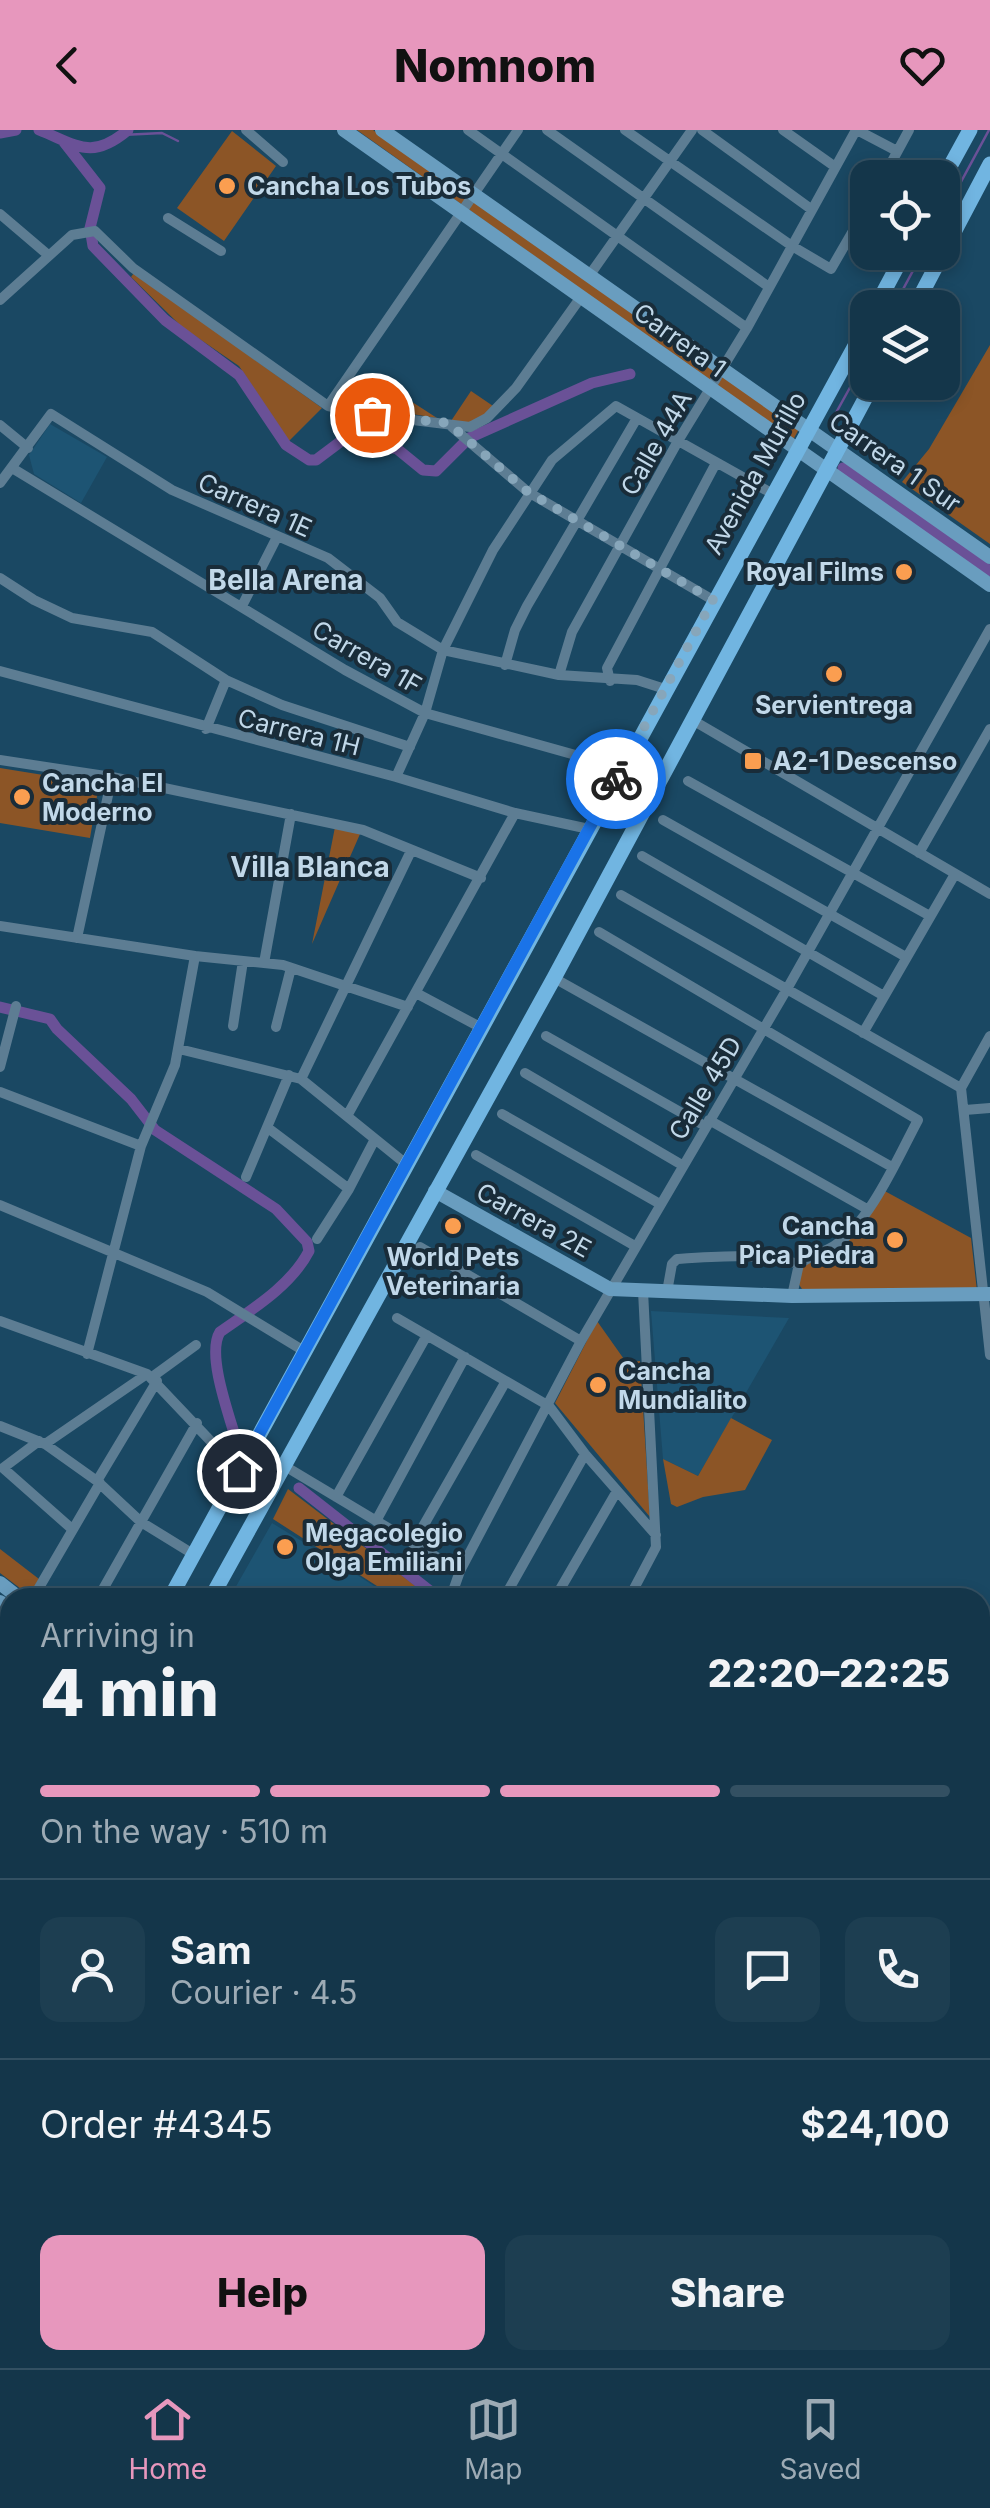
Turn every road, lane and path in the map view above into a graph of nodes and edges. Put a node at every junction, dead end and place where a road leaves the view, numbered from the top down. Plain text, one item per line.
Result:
1 (246, 130) edge
2 (344, 130) edge
3 (382, 130) edge
4 (468, 130) edge
5 (518, 130) edge
6 (547, 130) edge
7 (624, 130) edge
8 (692, 130) edge
9 (702, 130) edge
10 (783, 130) edge
11 (856, 130) edge
12 (909, 130) edge
13 (970, 130) edge
14 (898, 152) junction
15 (500, 153) junction
16 (893, 160) edge
17 (954, 160) edge
18 (283, 162) dead end
19 (670, 162) junction
20 (990, 164) edge
21 (834, 166) junction
22 (472, 194) junction
23 (643, 200) junction
24 (812, 209) junction
25 (460, 212) junction
26 (0, 214) edge
27 (168, 218) dead end
28 (618, 236) junction
29 (850, 237) edge
30 (792, 246) junction
31 (221, 252) dead end
32 (48, 254) junction
33 (590, 276) junction
34 (769, 287) junction
35 (924, 290) edge
36 (3, 292) edge
37 (581, 297) junction
38 (747, 328) junction
39 (850, 354) edge
40 (722, 370) junction
41 (710, 390) junction
42 (865, 400) edge
43 (328, 406) junction
44 (637, 418) junction
45 (448, 423) junction
46 (0, 425) edge
47 (808, 429) junction
48 (678, 441) junction
49 (28, 448) junction
50 (797, 450) junction
51 (839, 450) junction
52 (716, 463) junction
53 (12, 468) junction
54 (827, 470) junction
55 (0, 483) edge
56 (528, 492) junction
57 (773, 494) junction
58 (576, 520) junction
59 (277, 537) junction
60 (620, 545) junction
61 (990, 556) edge
62 (660, 568) junction
63 (0, 578) edge
64 (990, 585) edge
65 (713, 600) junction
66 (242, 606) junction
67 (990, 629) edge
68 (443, 650) junction
69 (506, 665) junction
70 (0, 670) edge
71 (558, 675) junction
72 (226, 680) junction
73 (610, 680) junction
74 (665, 690) junction
75 (425, 712) junction
76 (694, 720) junction
77 (206, 728) junction
78 (990, 729) edge
79 (410, 747) junction
80 (0, 760) edge
81 (622, 768) junction
82 (112, 777) junction
83 (396, 777) junction
84 (688, 781) dead end
85 (514, 813) junction
86 (290, 814) junction
87 (663, 820) dead end
88 (877, 828) junction
89 (589, 829) junction
90 (411, 851) junction
91 (919, 853) junction
92 (642, 856) dead end
93 (852, 872) junction
94 (955, 874) junction
95 (481, 878) junction
96 (990, 894) edge
97 (620, 895) dead end
98 (830, 914) junction
99 (930, 916) junction
100 (0, 926) edge
101 (599, 932) dead end
102 (77, 938) junction
103 (808, 952) junction
104 (194, 956) junction
105 (906, 957) junction
106 (243, 961) junction
107 (264, 963) junction
108 (291, 968) junction
109 (554, 978) junction
110 (348, 987) junction
111 (787, 989) junction
112 (416, 993) junction
113 (884, 996) junction
114 (16, 1006) dead end
115 (408, 1008) junction
116 (234, 1026) dead end
117 (480, 1027) junction
118 (276, 1028) dead end
119 (763, 1029) junction
120 (863, 1033) junction
121 (546, 1036) dead end
122 (990, 1036) edge
123 (179, 1049) junction
124 (0, 1068) edge
125 (525, 1074) dead end
126 (289, 1075) junction
127 (734, 1079) junction
128 (301, 1080) junction
129 (961, 1088) junction
130 (0, 1092) edge
131 (990, 1108) edge
132 (965, 1110) junction
133 (502, 1114) dead end
134 (346, 1116) junction
135 (707, 1123) junction
136 (268, 1128) junction
137 (375, 1139) junction
138 (141, 1146) junction
139 (476, 1155) dead end
140 (406, 1164) junction
141 (682, 1165) junction
142 (892, 1168) junction
143 (246, 1177) dead end
144 (349, 1189) junction
145 (435, 1191) junction
146 (660, 1204) junction
147 (0, 1205) edge
148 (867, 1209) junction
149 (317, 1239) dead end
150 (635, 1246) junction
151 (420, 1247) dead end
152 (112, 1253) junction
153 (799, 1264) junction
154 (985, 1271) edge
155 (610, 1289) junction
156 (643, 1291) junction
157 (667, 1292) junction
158 (986, 1295) edge
159 (792, 1296) junction
160 (397, 1318) dead end
161 (0, 1321) edge
162 (427, 1336) junction
163 (581, 1341) junction
164 (196, 1345) dead end
165 (304, 1351) junction
166 (87, 1354) junction
167 (990, 1354) edge
168 (465, 1357) junction
169 (152, 1377) junction
170 (506, 1381) junction
171 (548, 1406) junction
172 (197, 1423) junction
173 (0, 1426) edge
174 (42, 1442) junction
175 (585, 1454) junction
176 (283, 1465) junction
177 (239, 1471) junction
178 (98, 1482) junction
179 (617, 1491) junction
180 (336, 1497) junction
181 (376, 1521) junction
182 (141, 1522) junction
183 (72, 1529) junction
184 (656, 1535) junction
185 (414, 1544) junction
186 (194, 1554) junction
187 (460, 1572) junction
188 (39, 1588) edge
189 (104, 1588) edge
190 (175, 1588) edge
191 (216, 1588) edge
192 (455, 1588) edge
193 (510, 1588) edge
194 (561, 1588) edge
195 (634, 1588) edge

1 - 18 street
2 - 25 street, Carrera 1
3 - 22 street, Carrera 1 Sur
4 - 15 street
5 - 15 street
6 - 23 street
7 - 19 street
8 - 19 street
9 - 24 street
10 - 21 street
11 - 14 street
11 - 21 street, Calle 44A
12 - 14 street
13 - 17 main road
14 - 16 street
15 - 22 street
15 - 28 street
19 - 23 street
19 - 30 street
20 - 35 main road
21 - 24 street, Calle 44A
22 - 25 street
22 - 33 street, Carrera 1 Sur
23 - 28 street
23 - 34 street
24 - 30 street, Calle 44A
25 - 37 street, Carrera 1
25 - 43 street
26 - 32 street
27 - 31 street
28 - 33 street
28 - 38 street
29 - 30 street
30 - 34 street, Calle 44A
32 - 36 street
32 - 43 street
33 - 40 street, Carrera 1 Sur
34 - 38 street, Calle 44A
37 - 41 street, Carrera 1
37 - 45 street
38 - 40 street, Calle 44A
39 - 47 main road, Avenida Murillo
40 - 41 street, Calle 44A
40 - 47 street, Carrera 1 Sur
41 - 48 street, Calle 44A
41 - 50 street, Carrera 1
42 - 51 main road
43 - 45 street
44 - 48 street
44 - 56 street
44 - 58 street
45 - 56 street
46 - 49 street
47 - 50 main road, Avenida Murillo
47 - 51 street, Carrera 1 Sur
48 - 52 street
48 - 60 street, Calle 44A
49 - 53 street
49 - 59 street, Carrera 1E
50 - 54 street, Carrera 1
50 - 57 main road, Avenida Murillo
51 - 54 main road
51 - 61 street, Carrera 1 Sur
52 - 57 street
52 - 62 street
53 - 55 street
53 - 66 street, Carrera 1F
54 - 64 street, Carrera 1
54 - 76 main road
56 - 58 street
56 - 68 street
57 - 65 main road, Avenida Murillo
58 - 60 street
58 - 69 street
59 - 66 street
59 - 68 street, Carrera 1E
60 - 62 street
60 - 71 street, Calle 44A
62 - 65 street
62 - 73 street
63 - 72 street
65 - 74 main road, Avenida Murillo
66 - 75 street, Carrera 1F
67 - 88 street, Calle 45D
68 - 69 street, Carrera 1E
68 - 75 street
69 - 71 street, Carrera 1E
70 - 77 street, Carrera 1H
71 - 73 street, Carrera 1E
72 - 77 street
72 - 79 street
73 - 74 street, Carrera 1E
74 - 81 main road, Avenida Murillo
75 - 79 street
75 - 81 street, Carrera 1F
76 - 88 street
76 - 109 main road
77 - 83 street, Carrera 1H
78 - 91 street
79 - 83 street
80 - 82 street
81 - 89 main road, Avenida Murillo
82 - 86 street
82 - 102 street
83 - 85 street, Carrera 1H
84 - 93 street
85 - 89 street, Carrera 1H
85 - 95 street
86 - 90 street
86 - 107 street
87 - 98 street
88 - 91 street
88 - 93 street, Calle 45D
89 - 117 main road, Avenida Murillo
90 - 95 street
90 - 110 street
91 - 94 street
92 - 103 street
93 - 98 street, Calle 45D
93 - 99 street
94 - 96 street
94 - 99 street
95 - 112 street
97 - 111 street
98 - 103 street, Calle 45D
98 - 105 street
99 - 105 street
100 - 102 street
101 - 119 street
102 - 104 street
103 - 111 street, Calle 45D
103 - 113 street
104 - 106 street
104 - 123 street
105 - 113 street
106 - 107 street
106 - 116 street
107 - 108 street
108 - 110 street
108 - 118 street
109 - 127 street
109 - 145 main road
110 - 115 street
110 - 128 street
111 - 119 street, Calle 45D
111 - 120 street
112 - 115 street
112 - 117 street
113 - 120 street
114 - 124 street
115 - 134 street
117 - 140 main road, Avenida Murillo
119 - 127 street, Calle 45D
119 - 142 street
120 - 129 street
121 - 135 street
122 - 129 street
123 - 126 street
123 - 138 street
125 - 141 street
126 - 128 street
126 - 136 street
127 - 135 street, Calle 45D
127 - 142 street
128 - 134 street
129 - 132 street
130 - 138 street
131 - 132 street
132 - 154 street
133 - 146 street
134 - 137 street
135 - 141 street, Calle 45D
135 - 148 street
136 - 143 street
136 - 144 street
137 - 140 street
137 - 144 street
138 - 152 street
139 - 150 street
140 - 165 main road, Avenida Murillo
141 - 146 street, Calle 45D
142 - 148 street
144 - 149 street
145 - 155 street, Carrera 2E
145 - 176 main road
146 - 150 street, Calle 45D
147 - 152 street
148 - 153 street
150 - 155 street, Calle 45D
151 - 163 street
152 - 165 street
152 - 166 street
153 - 157 street
153 - 159 street
154 - 158 street
155 - 156 street
155 - 163 street, Calle 45D
156 - 157 street
156 - 184 street
157 - 159 street
158 - 159 street
158 - 167 street
160 - 162 street
161 - 166 street
162 - 168 street
162 - 180 street
163 - 171 street, Calle 45D
164 - 169 street
165 - 177 main road, Avenida Murillo
166 - 169 street
168 - 170 street
168 - 181 street
169 - 172 street
169 - 174 street
169 - 178 street
170 - 171 street
170 - 185 street
171 - 175 street
171 - 187 street, Calle 45D
172 - 177 street
172 - 182 street
173 - 174 street
174 - 178 street
174 - 183 street
175 - 179 street
175 - 193 street
176 - 180 street
176 - 191 main road
177 - 186 main road, Avenida Murillo
178 - 182 street
178 - 183 street
179 - 184 street
179 - 194 street
180 - 181 street
181 - 185 street
182 - 186 street
182 - 189 street
183 - 188 street
184 - 195 street
185 - 187 street
186 - 190 main road, Avenida Murillo
187 - 192 street, Calle 45D

